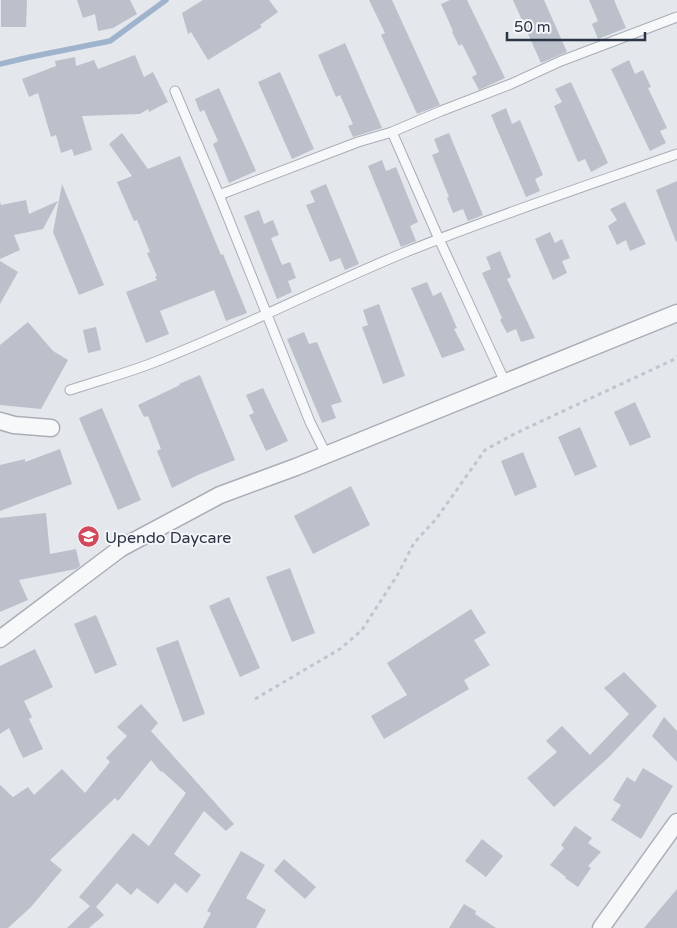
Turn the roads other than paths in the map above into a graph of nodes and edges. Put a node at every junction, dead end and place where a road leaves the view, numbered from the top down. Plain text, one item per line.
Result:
1 (677, 17) edge
2 (175, 91) dead end
3 (392, 132) junction
4 (677, 154) edge
5 (219, 195) junction
6 (439, 239) junction
7 (677, 313) edge
8 (267, 314) junction
9 (505, 382) junction
10 (70, 390) dead end
11 (0, 421) edge
12 (51, 428) dead end
13 (326, 454) junction
14 (0, 638) edge
15 (677, 822) edge
16 (602, 928) edge

1 - 3 lane
2 - 5 lane
3 - 5 lane
3 - 6 lane
4 - 6 lane
5 - 8 lane
6 - 8 lane
6 - 9 lane
7 - 9 street
8 - 10 lane
8 - 13 lane
9 - 13 street
11 - 12 street
13 - 14 street
15 - 16 street

